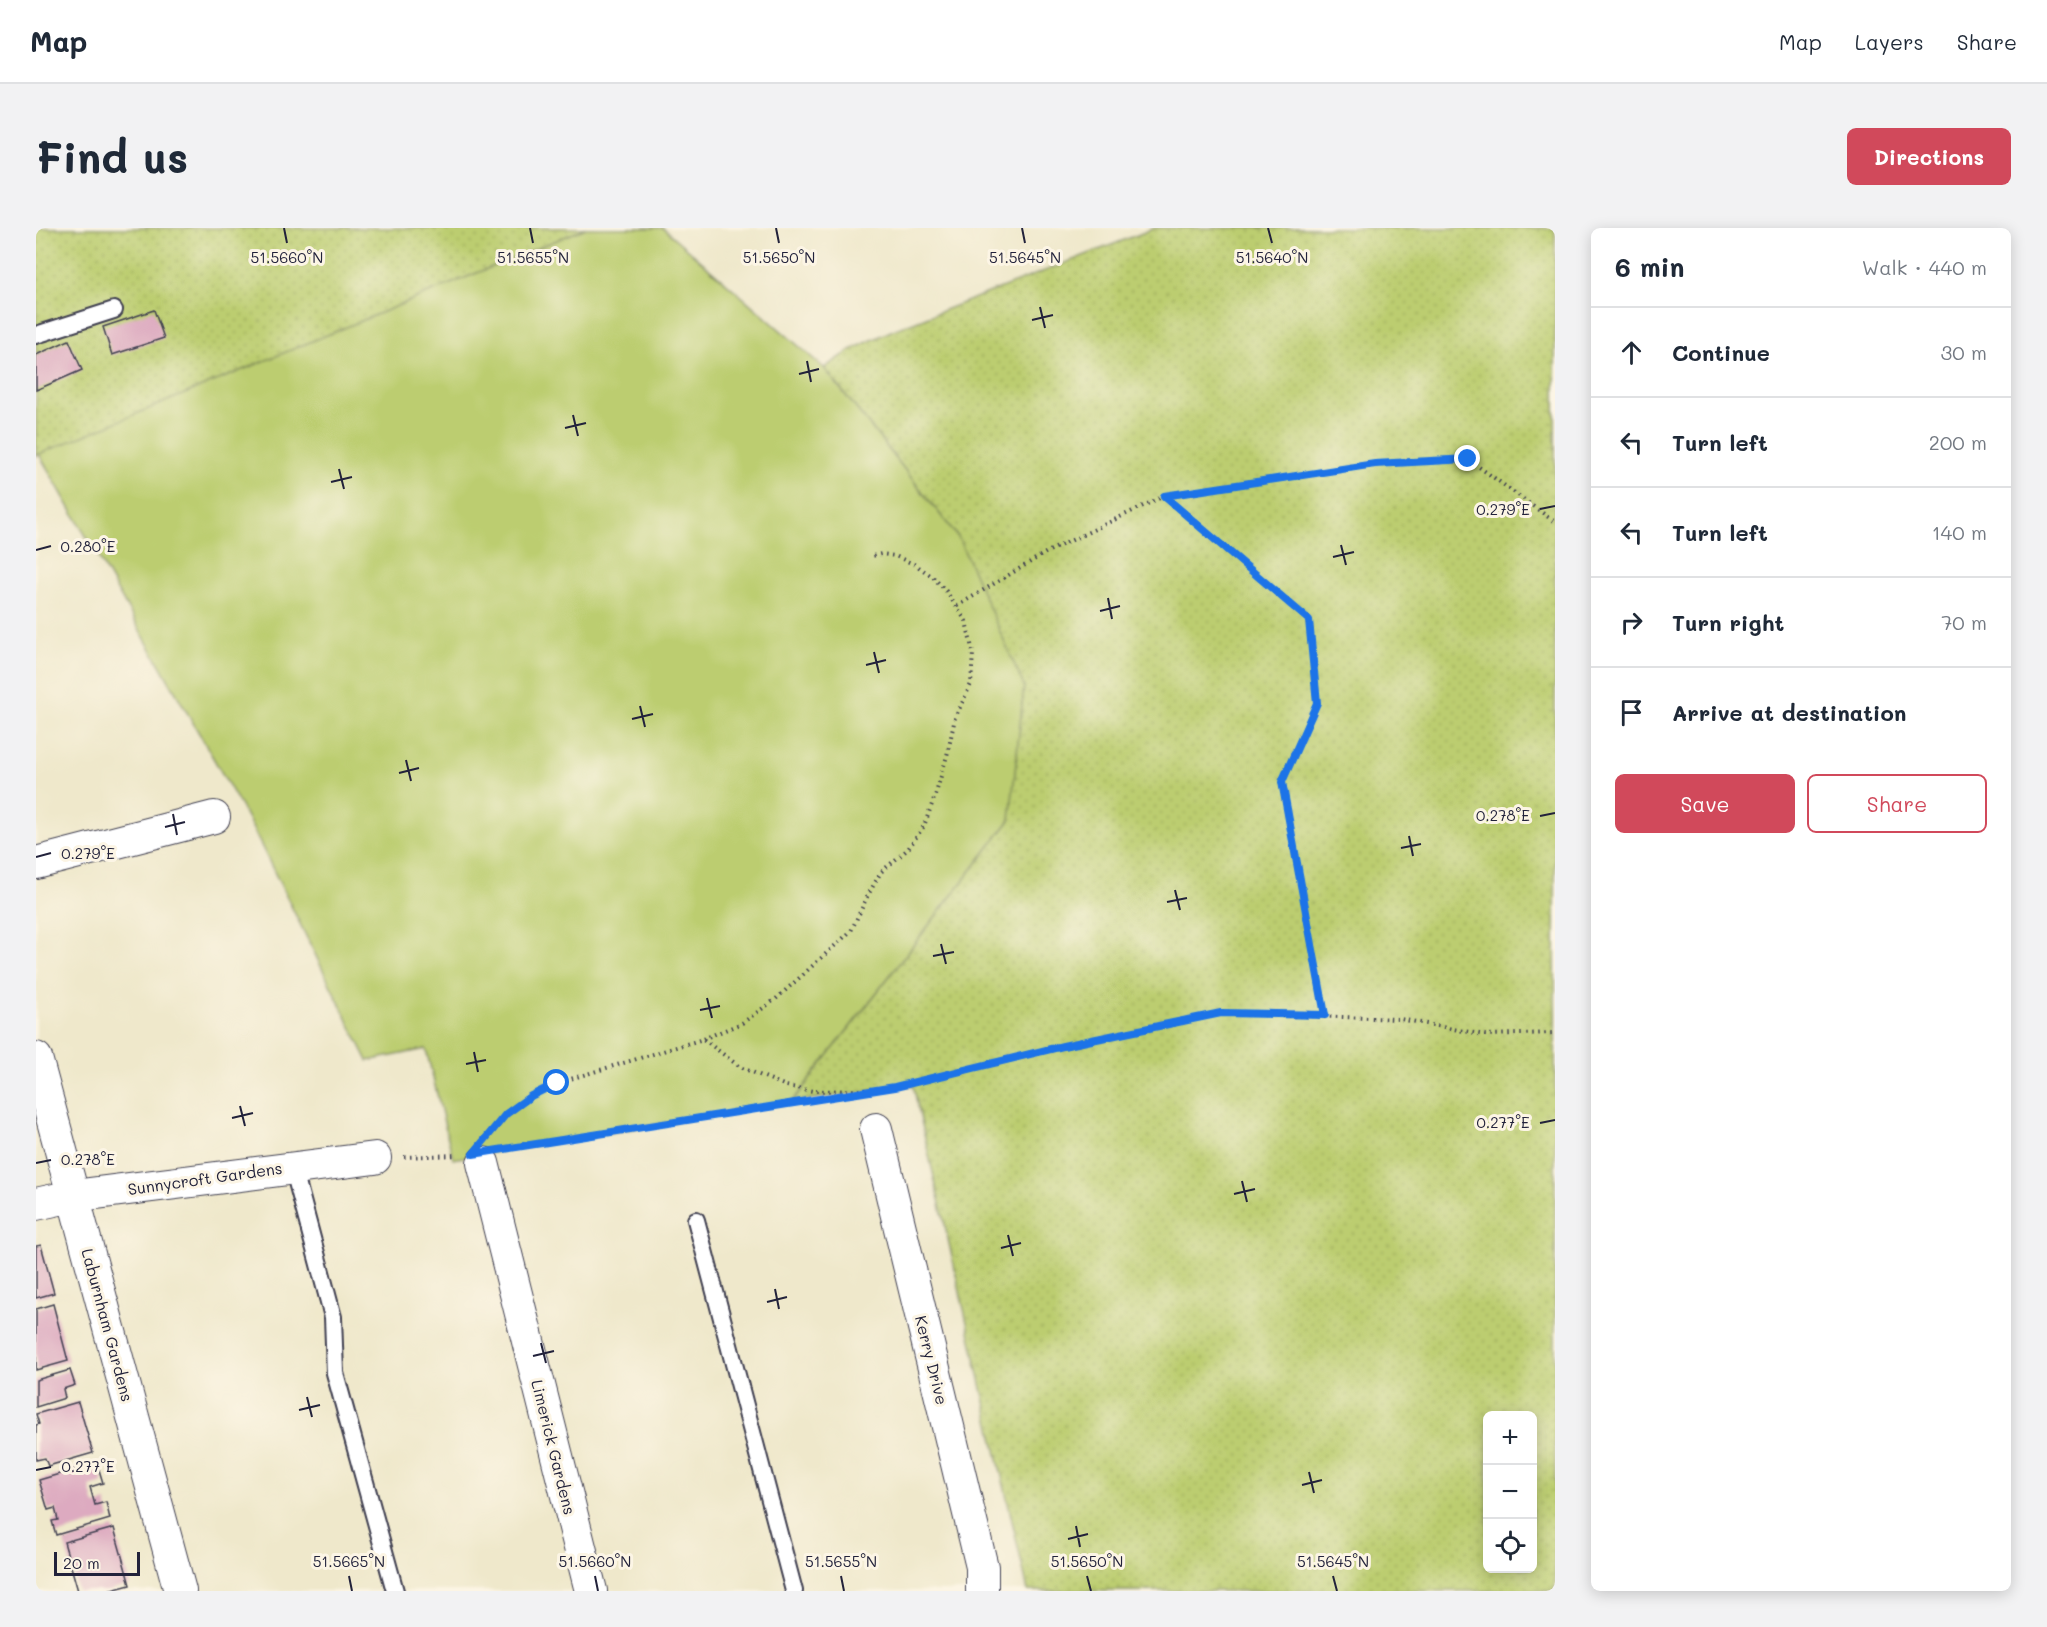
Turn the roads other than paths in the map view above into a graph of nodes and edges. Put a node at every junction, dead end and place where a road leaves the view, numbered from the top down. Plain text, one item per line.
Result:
1 (114, 310) dead end
2 (36, 335) edge
3 (214, 817) dead end
4 (36, 863) edge
5 (36, 1059) edge
6 (876, 1129) road end
7 (488, 1155) road end
8 (375, 1158) road end
9 (293, 1167) junction
10 (73, 1196) junction
11 (36, 1204) edge
12 (696, 1220) dead end
13 (180, 1591) edge
14 (395, 1591) edge
15 (591, 1591) edge
16 (794, 1591) edge
17 (982, 1591) edge

1 - 2 lane
3 - 4 street
5 - 10 street, Laburnham Gardens
6 - 17 street, Kerry Drive
7 - 15 street, Limerick Gardens
8 - 9 street, Sunnycroft Gardens
9 - 10 street, Sunnycroft Gardens
9 - 14 lane
10 - 11 street, Sunnycroft Gardens
10 - 13 street, Laburnham Gardens
12 - 16 lane

